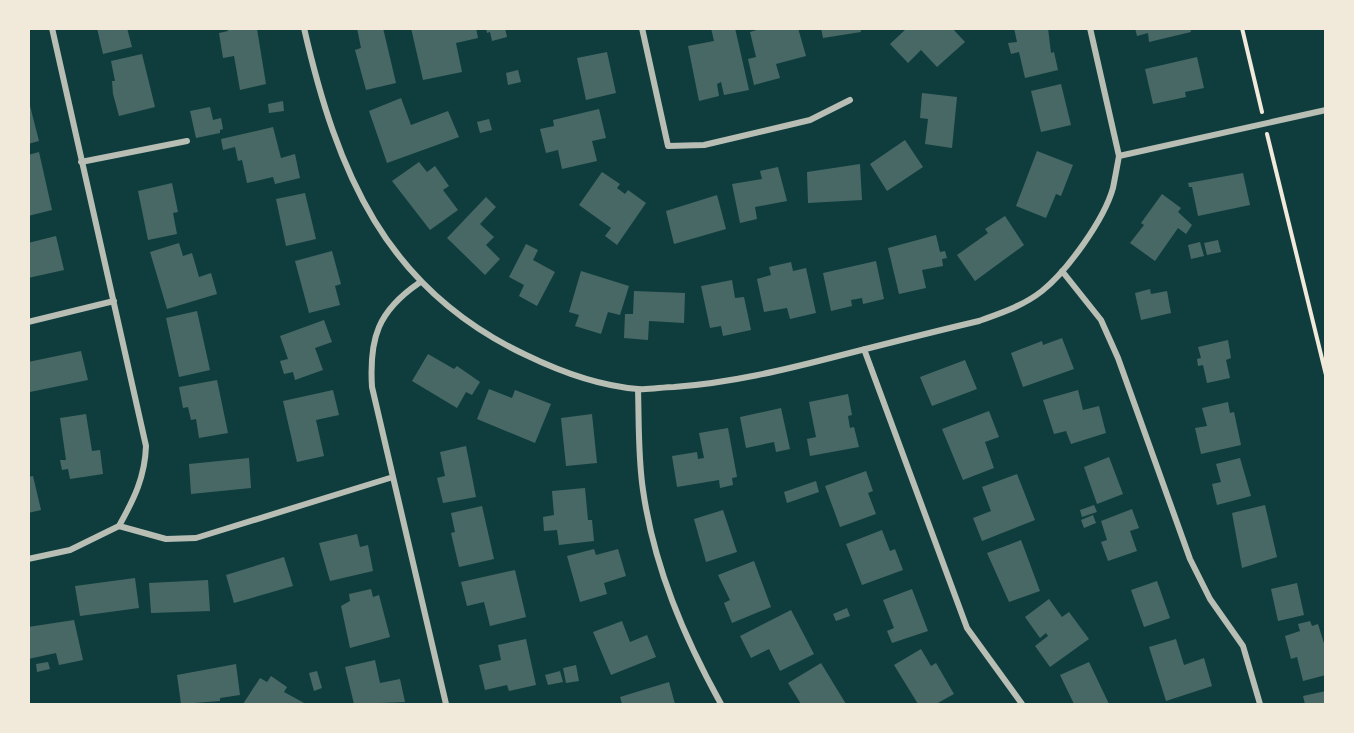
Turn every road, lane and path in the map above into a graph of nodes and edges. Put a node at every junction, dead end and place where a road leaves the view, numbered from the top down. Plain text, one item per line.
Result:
1 (52, 28) edge
2 (304, 28) edge
3 (642, 28) edge
4 (1089, 28) edge
5 (1242, 28) edge
6 (850, 100) dead end
7 (1259, 103) dead end
8 (1326, 110) edge
9 (187, 141) dead end
10 (1269, 144) dead end
11 (1119, 156) junction
12 (81, 162) junction
13 (1062, 271) junction
14 (419, 283) junction
15 (114, 302) junction
16 (28, 322) edge
17 (864, 349) junction
18 (1326, 375) edge
19 (638, 389) junction
20 (393, 477) junction
21 (119, 526) junction
22 (28, 559) edge
23 (446, 705) edge
24 (721, 705) edge
25 (1022, 705) edge
26 (1260, 705) edge

1 - 12 street
2 - 14 street
3 - 6 street
4 - 11 street
5 - 7 path
8 - 11 street
9 - 12 street
10 - 18 path
11 - 13 street
12 - 15 street
13 - 17 street
13 - 26 street
14 - 19 street
14 - 20 street
15 - 16 street
15 - 21 street
17 - 19 street
17 - 25 street
19 - 24 street
20 - 21 street
20 - 23 street
21 - 22 street

